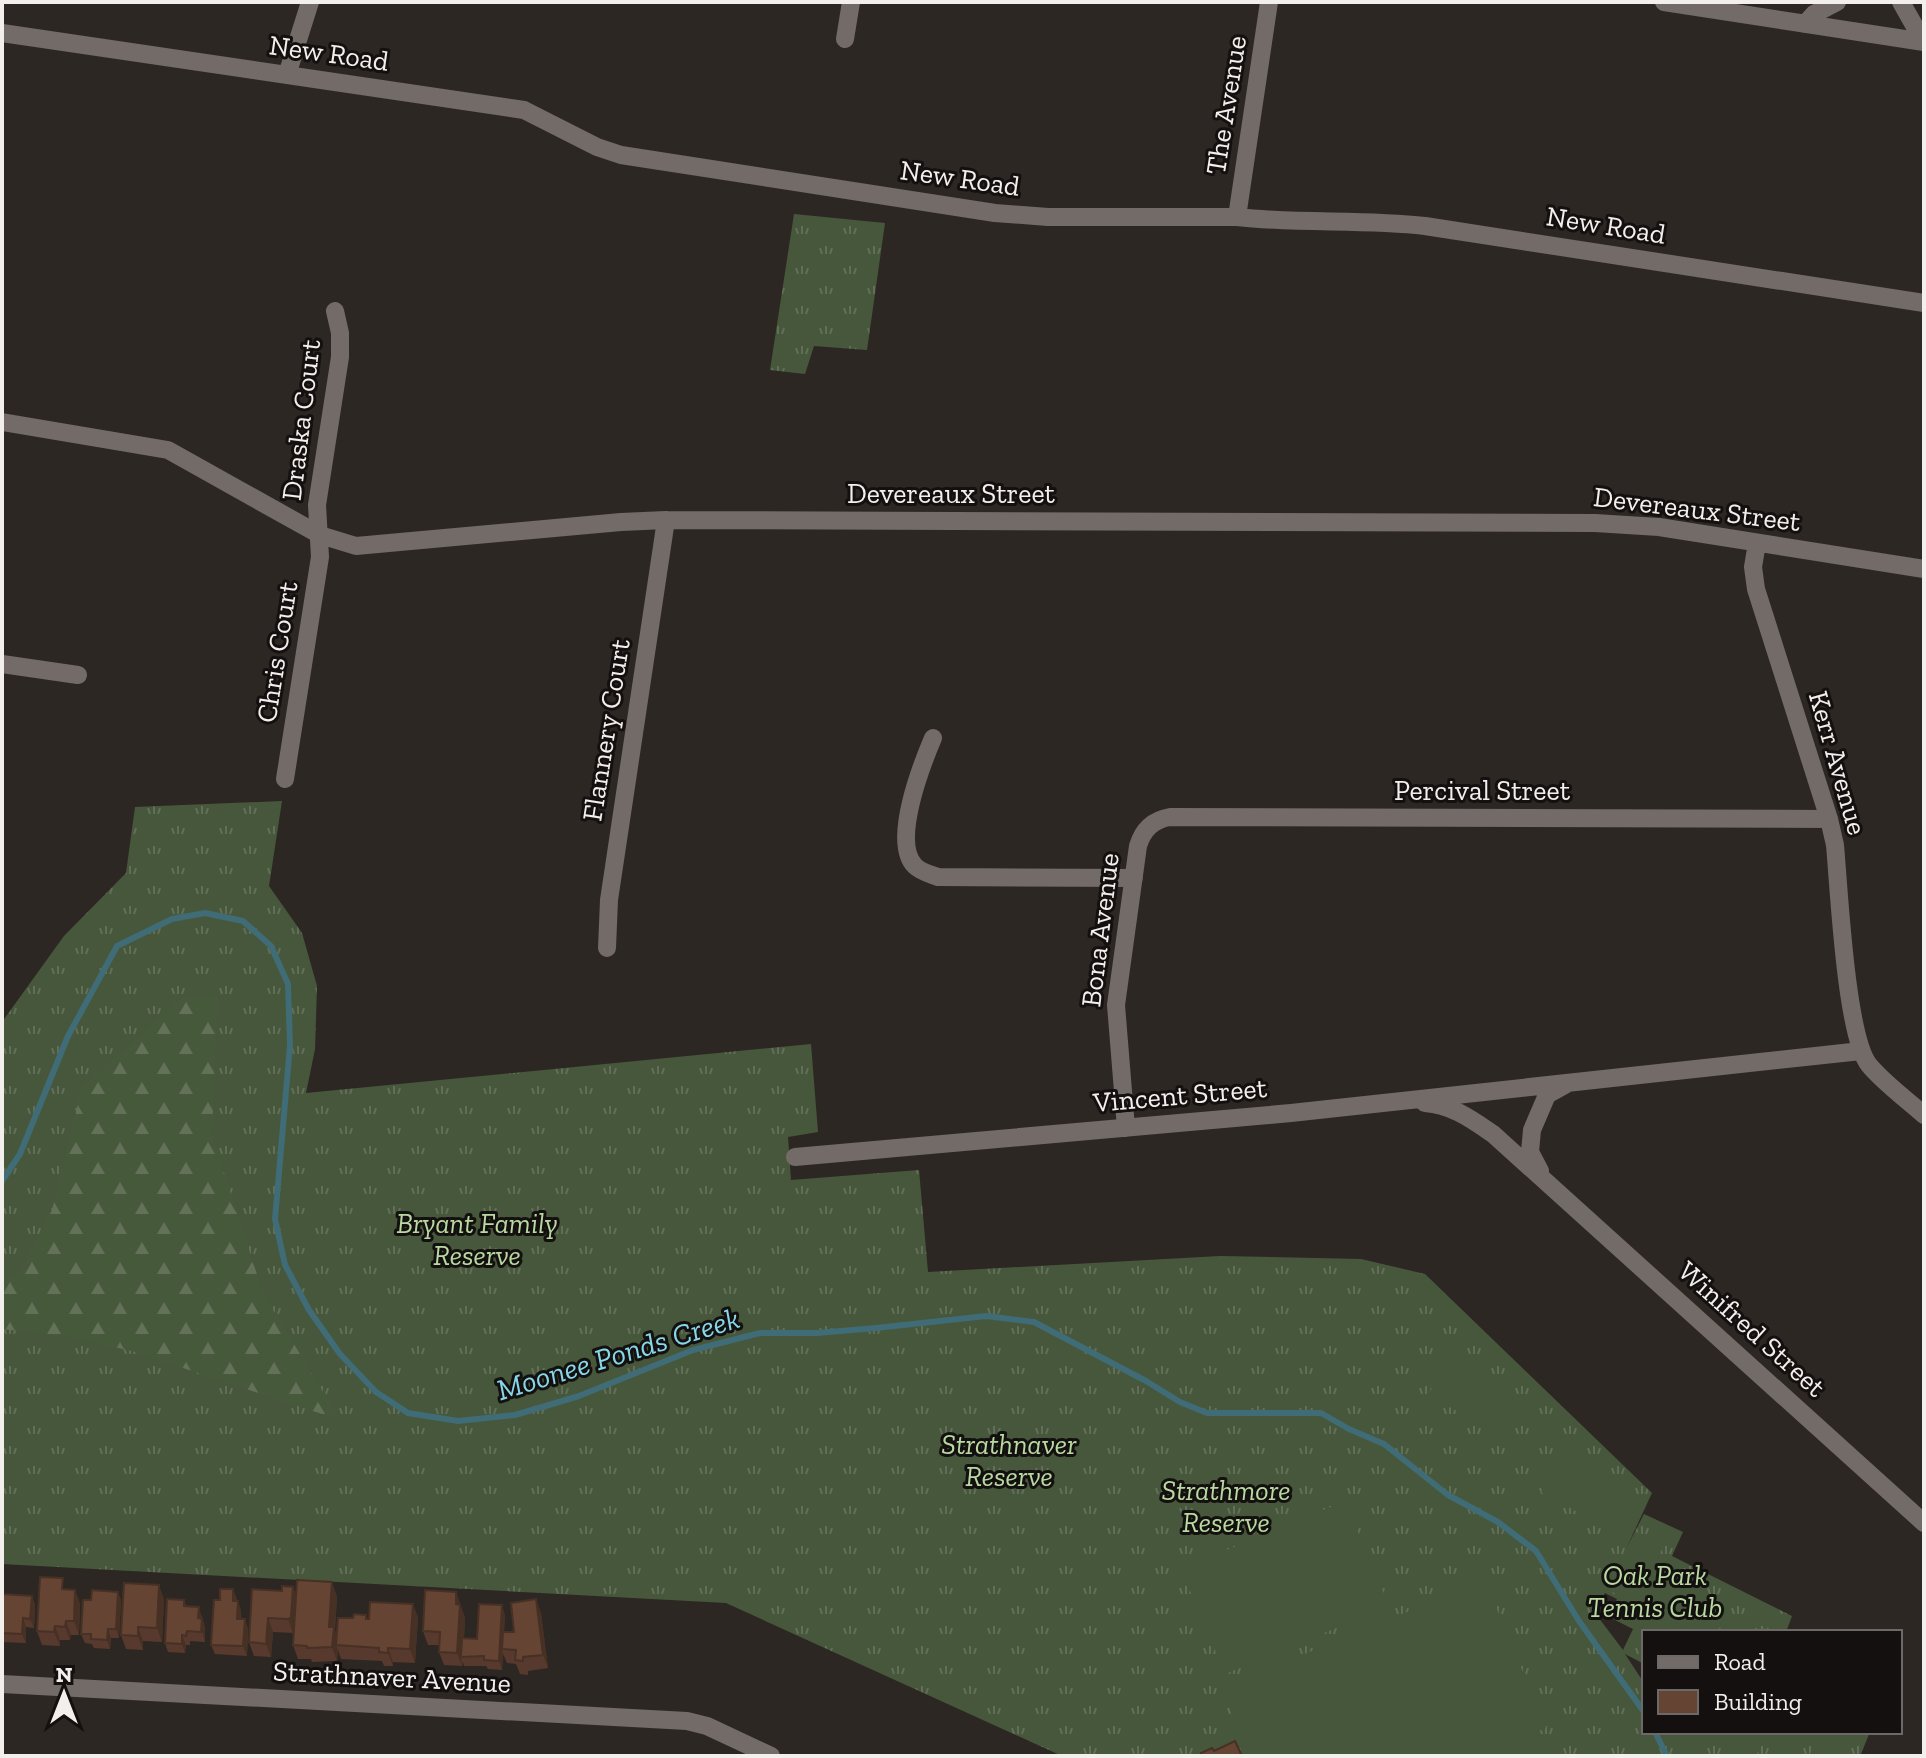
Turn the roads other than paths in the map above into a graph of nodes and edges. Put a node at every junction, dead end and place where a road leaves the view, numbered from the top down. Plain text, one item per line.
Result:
1 (310, 2) edge
2 (851, 2) edge
3 (1269, 2) edge
4 (1664, 2) edge
5 (1837, 2) edge
6 (1901, 2) edge
7 (1805, 24) junction
8 (2, 33) edge
9 (845, 39) dead end
10 (1924, 42) edge
11 (287, 75) junction
12 (1237, 217) junction
13 (1924, 303) edge
14 (335, 311) dead end
15 (2, 422) edge
16 (666, 520) junction
17 (320, 535) junction
18 (1757, 543) junction
19 (1924, 569) edge
20 (2, 664) edge
21 (78, 675) dead end
22 (933, 738) dead end
23 (285, 779) dead end
24 (1829, 819) junction
25 (1141, 835) joint
26 (1134, 878) junction
27 (607, 948) dead end
28 (1861, 1051) junction
29 (1570, 1082) junction
30 (1394, 1101) junction
31 (1924, 1115) edge
32 (1126, 1128) junction
33 (795, 1157) dead end
34 (1542, 1178) junction
35 (1924, 1523) edge
36 (2, 1684) edge
37 (771, 1756) edge

1 - 11 street
2 - 9 street
3 - 12 street, The Avenue
4 - 7 street
5 - 7 street
6 - 10 street
7 - 10 street
8 - 11 street, New Road
11 - 12 street, New Road
12 - 13 street, New Road
14 - 17 street, Draska Court
15 - 17 street, Devereaux Street
16 - 17 street, Devereaux Street
16 - 18 street, Devereaux Street
16 - 27 street, Flannery Court
17 - 23 street, Chris Court
18 - 19 street, Devereaux Street
18 - 24 street, Kerr Avenue
20 - 21 street
22 - 26 street
24 - 25 street, Percival Street
24 - 28 street, Kerr Avenue
25 - 26 street, Bona Avenue
26 - 32 street, Bona Avenue
28 - 29 street, Vincent Street
28 - 31 street
29 - 30 street, Vincent Street
29 - 34 street
30 - 32 street, Vincent Street
30 - 34 street, Winifred Street
32 - 33 street, Vincent Street
34 - 35 street, Winifred Street
36 - 37 street, Strathnaver Avenue

